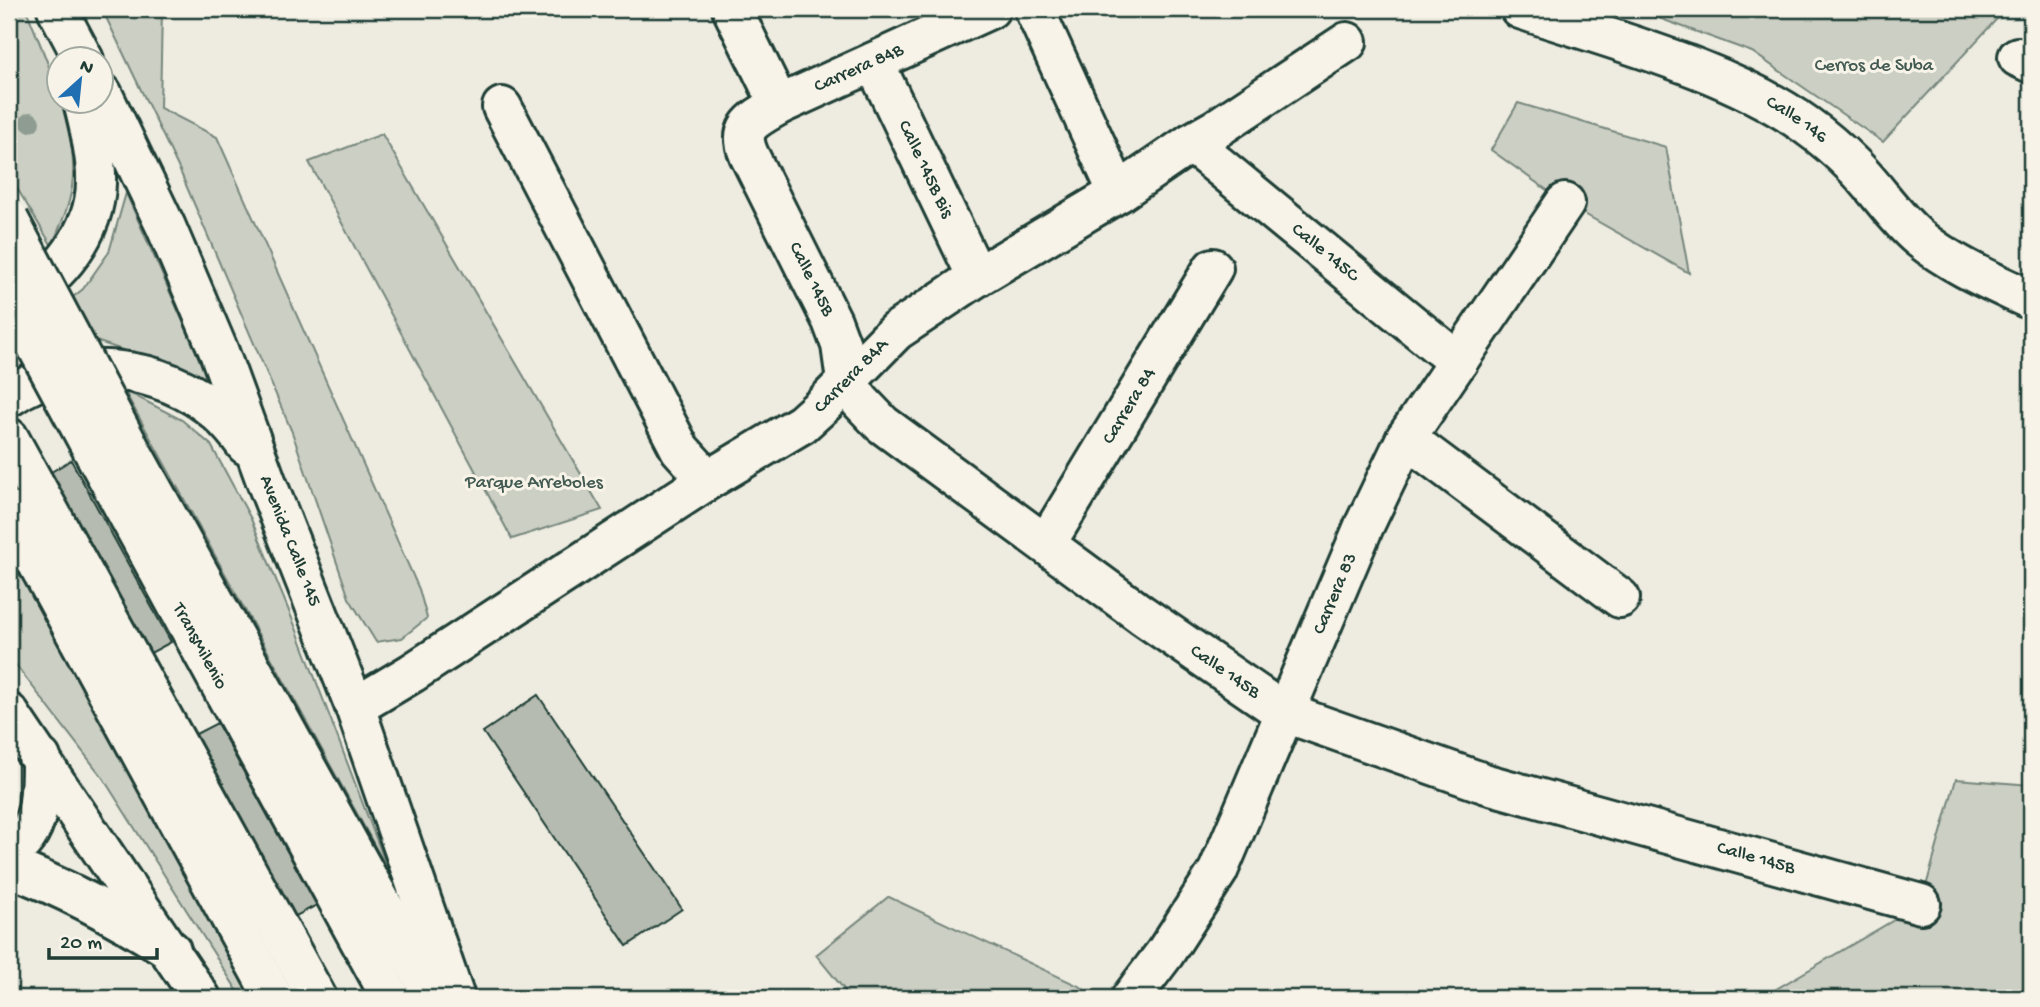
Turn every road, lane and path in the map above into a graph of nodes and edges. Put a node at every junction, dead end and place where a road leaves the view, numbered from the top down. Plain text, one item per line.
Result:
1 (55, 9) edge
2 (732, 9) edge
3 (990, 9) edge
4 (1034, 9) edge
5 (1520, 9) edge
6 (929, 22) edge
7 (1347, 42) dead end
8 (67, 46) edge
9 (76, 46) edge
10 (874, 62) junction
11 (779, 105) junction
12 (502, 107) dead end
13 (85, 116) edge
14 (113, 116) edge
15 (744, 143) joint
16 (1191, 143) junction
17 (1118, 193) junction
18 (1565, 203) dead end
19 (9, 220) edge
20 (1213, 268) dead end
21 (977, 277) junction
22 (9, 295) edge
23 (2031, 300) edge
24 (9, 304) edge
25 (1458, 362) junction
26 (846, 381) junction
27 (9, 397) edge
28 (9, 438) edge
29 (1406, 438) junction
30 (114, 454) junction
31 (708, 480) junction
32 (266, 481) junction
33 (21, 498) edge
34 (1045, 544) junction
35 (1620, 598) dead end
36 (355, 707) junction
37 (1283, 712) junction
38 (9, 713) edge
39 (41, 758) junction
40 (9, 853) edge
41 (9, 867) edge
42 (1921, 904) dead end
43 (171, 950) junction
44 (201, 998) edge
45 (274, 998) edge
46 (317, 998) edge
47 (391, 998) edge
48 (434, 998) edge
49 (455, 998) edge
50 (1131, 998) edge

1 - 8 street
1 - 9 street
2 - 11 street
3 - 6 street, Carrera 84B
4 - 17 street
5 - 23 street, Calle 146
6 - 10 street, Carrera 84B
7 - 16 street, Carrera 84A
10 - 11 street, Carrera 84B
10 - 21 street, Calle 145B Bis
11 - 15 street, Carrera 84B
12 - 31 street
13 - 24 street
14 - 32 street, Avenida Calle 145
15 - 26 street, Calle 145B
16 - 17 street, Carrera 84A
16 - 25 street, Calle 145C
17 - 21 street, Carrera 84A
18 - 25 street, Carrera 83
19 - 30 street, bridge
20 - 34 street, Carrera 84
21 - 26 street, Carrera 84A
22 - 30 street, TransMilenio, bridge
25 - 29 street, Carrera 83
26 - 31 street, Carrera 84A
26 - 34 street, Calle 145B
27 - 32 street
28 - 33 street
29 - 35 street
29 - 37 street, Carrera 83
30 - 47 street, TransMilenio
30 - 48 street
31 - 36 street, Carrera 84A
32 - 36 street, Avenida Calle 145
33 - 45 street
33 - 46 street
34 - 37 street, Calle 145B
36 - 49 street, Avenida Calle 145
37 - 42 street, Calle 145B
37 - 50 street, Carrera 83
38 - 39 street
39 - 40 street
39 - 43 street
41 - 43 street
43 - 44 street

